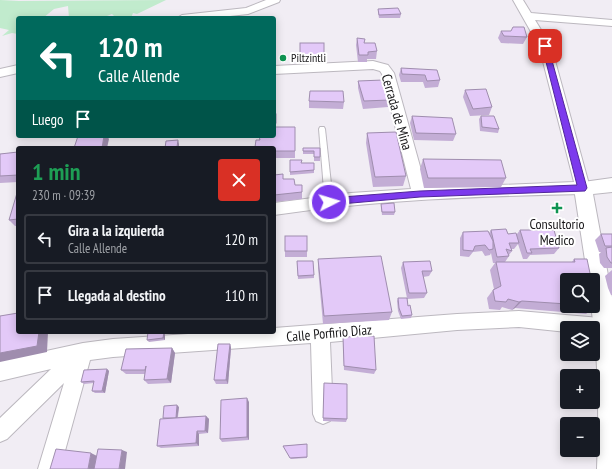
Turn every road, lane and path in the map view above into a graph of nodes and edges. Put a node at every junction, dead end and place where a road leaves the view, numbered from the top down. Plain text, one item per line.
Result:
1 (275, 0) edge
2 (518, 0) edge
3 (201, 16) edge
4 (527, 16) junction
5 (612, 23) edge
6 (16, 69) edge
7 (276, 70) edge
8 (0, 73) edge
9 (322, 129) dead end
10 (612, 185) edge
11 (582, 188) junction
12 (420, 194) junction
13 (329, 202) junction
14 (276, 209) edge
15 (609, 327) edge
16 (320, 334) junction
17 (83, 352) junction
18 (0, 371) edge
19 (323, 414) edge
20 (0, 432) edge
21 (49, 469) edge
22 (610, 469) edge

1 - 3 street
2 - 4 street
4 - 5 street
4 - 11 street
6 - 8 street
7 - 12 street, Cerrada de Mina
9 - 13 lane
10 - 11 street
11 - 12 street
11 - 15 street
12 - 13 street
13 - 14 street
15 - 16 street, Calle Porfirio Díaz
15 - 22 street
16 - 17 street, Calle Porfirio Díaz
16 - 19 street
17 - 18 street, Calle Porfirio Díaz
17 - 20 street
17 - 21 street

